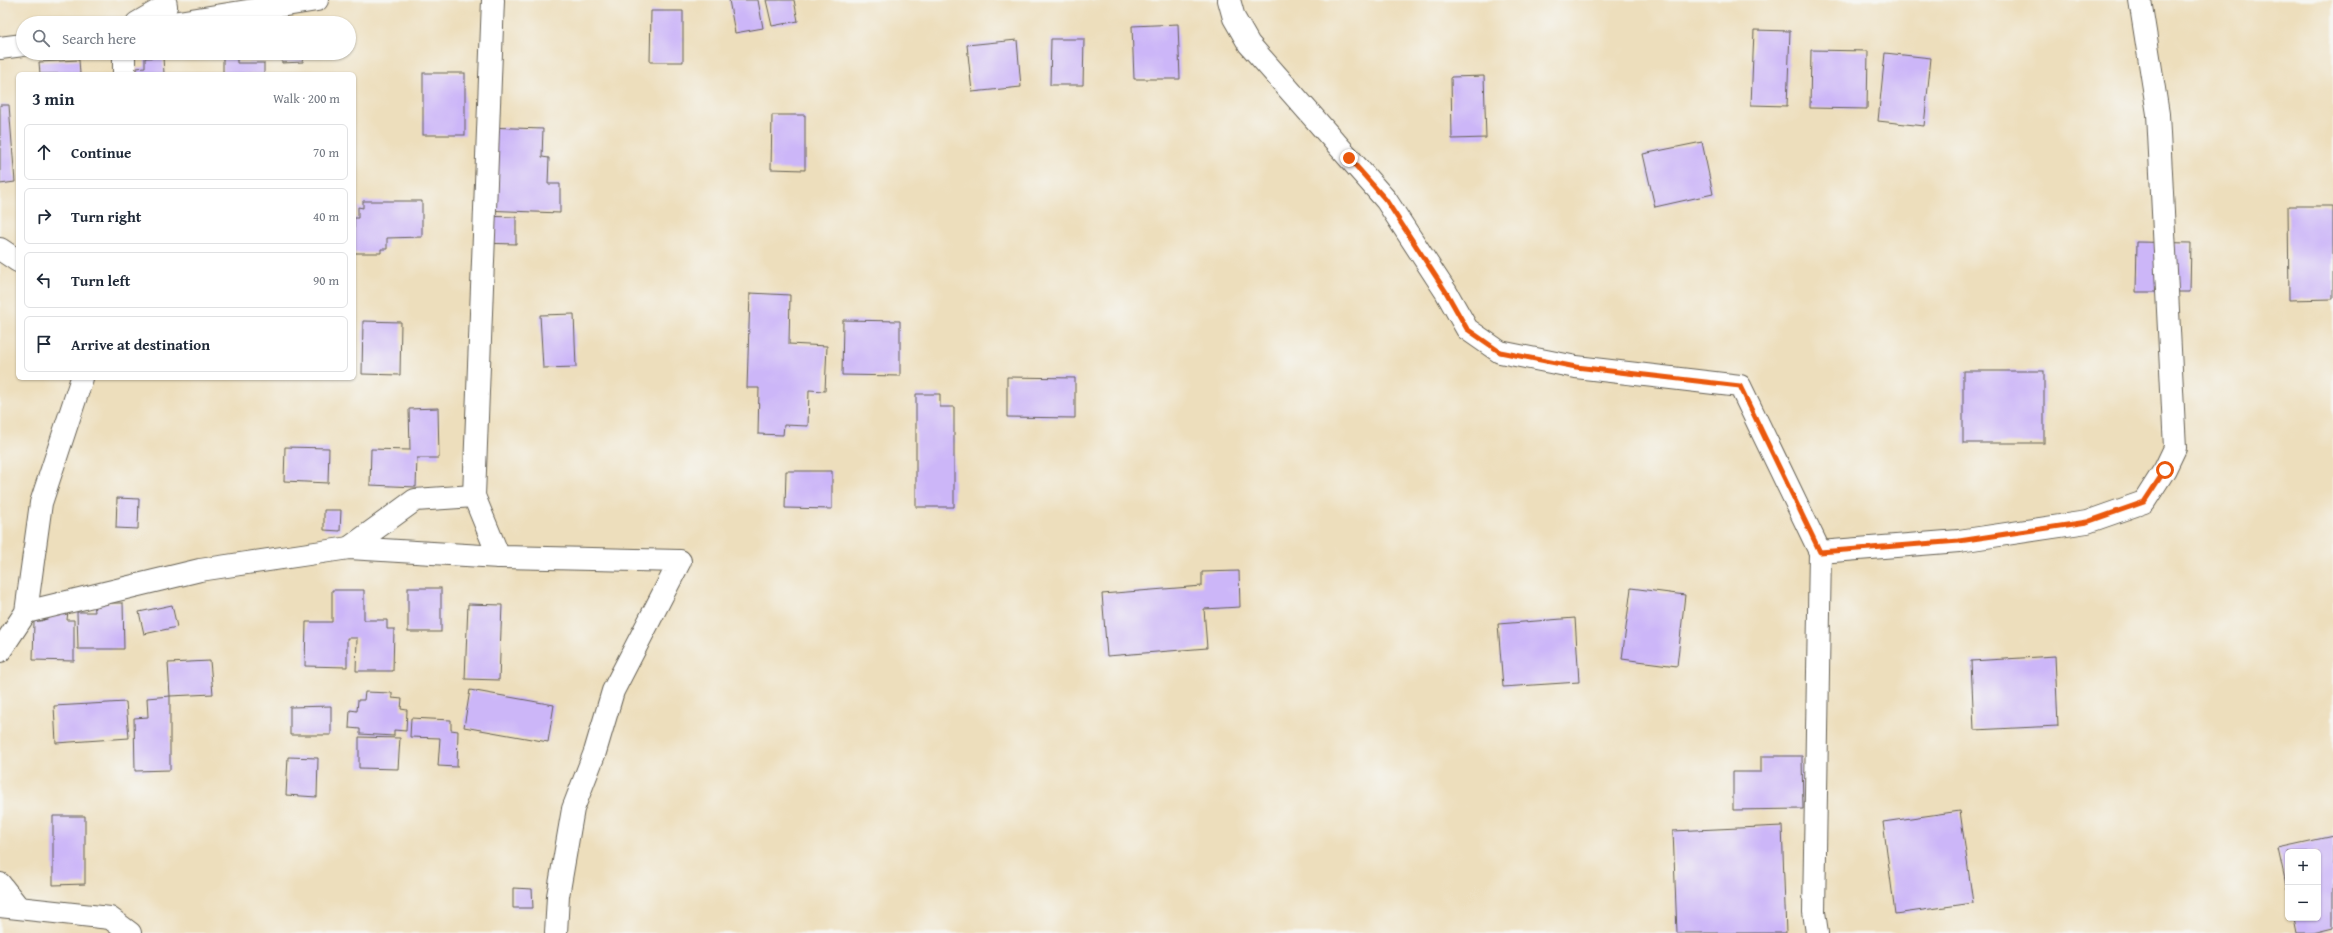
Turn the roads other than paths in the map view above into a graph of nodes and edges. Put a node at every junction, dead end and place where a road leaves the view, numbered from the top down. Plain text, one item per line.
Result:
1 (165, 0) edge
2 (317, 0) edge
3 (493, 0) edge
4 (1229, 0) edge
5 (2140, 0) edge
6 (149, 16) edge
7 (216, 16) edge
8 (16, 46) edge
9 (0, 48) edge
10 (124, 60) edge
11 (124, 72) edge
12 (0, 249) edge
13 (16, 260) edge
14 (81, 380) edge
15 (474, 496) junction
16 (349, 548) junction
17 (1820, 552) junction
18 (499, 557) junction
19 (26, 612) junction
20 (0, 651) edge
21 (0, 884) edge
22 (9, 907) edge
23 (130, 933) edge
24 (556, 933) edge
25 (1818, 933) edge

1 - 6 street
2 - 7 street
3 - 15 street
4 - 17 street
5 - 17 street
8 - 9 street
10 - 11 street
12 - 13 street
14 - 19 street
15 - 16 street
15 - 18 street
16 - 18 street
16 - 19 street
17 - 25 street
18 - 24 street
19 - 20 street
21 - 22 street
22 - 23 street

